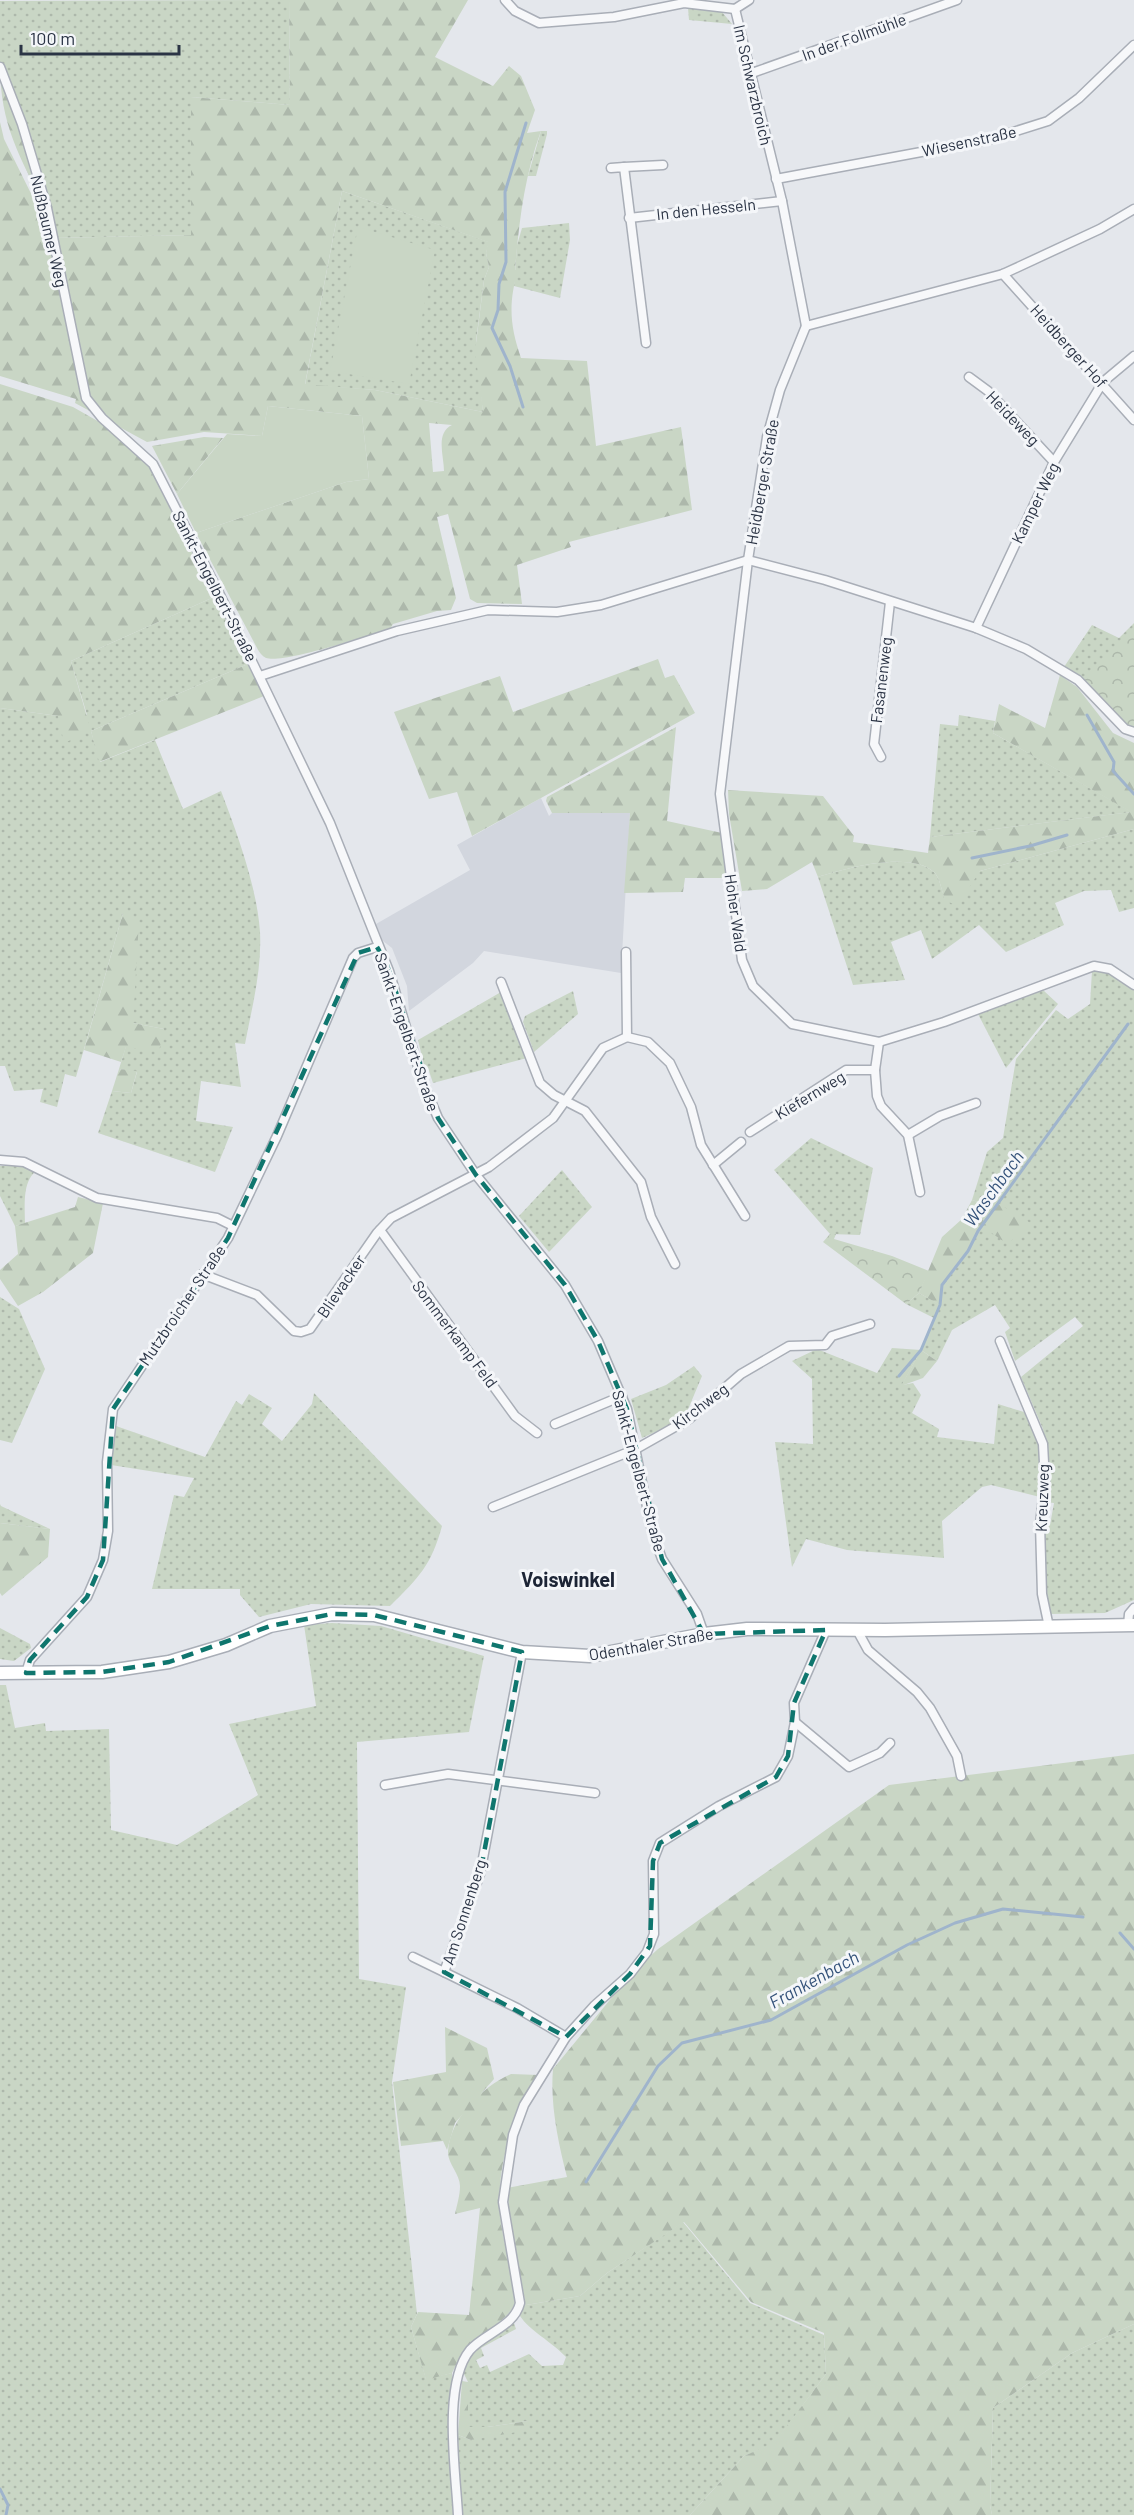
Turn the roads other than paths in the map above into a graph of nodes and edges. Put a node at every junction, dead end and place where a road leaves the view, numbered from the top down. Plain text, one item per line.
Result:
1 (505, 0) edge
2 (957, 0) edge
3 (747, 1) edge
4 (735, 9) junction
5 (1134, 45) edge
6 (0, 67) edge
7 (752, 74) junction
8 (663, 165) dead end
9 (624, 167) junction
10 (611, 168) dead end
11 (776, 179) junction
12 (782, 201) junction
13 (1134, 209) edge
14 (629, 218) junction
15 (1003, 274) junction
16 (806, 326) junction
17 (646, 343) dead end
18 (1134, 356) edge
19 (969, 377) dead end
20 (1103, 382) junction
21 (86, 398) joint
22 (1134, 420) edge
23 (1054, 462) junction
24 (748, 560) junction
25 (890, 602) junction
26 (976, 628) junction
27 (260, 676) junction
28 (1134, 732) edge
29 (880, 757) dead end
30 (377, 947) junction
31 (626, 951) dead end
32 (501, 982) dead end
33 (1134, 985) edge
34 (627, 1036) junction
35 (879, 1042) junction
36 (875, 1070) junction
37 (566, 1101) junction
38 (976, 1103) dead end
39 (750, 1132) dead end
40 (908, 1135) junction
41 (741, 1142) dead end
42 (0, 1160) edge
43 (713, 1165) junction
44 (476, 1175) junction
45 (920, 1192) dead end
46 (744, 1216) dead end
47 (233, 1226) junction
48 (380, 1230) junction
49 (675, 1264) dead end
50 (202, 1274) junction
51 (870, 1324) dead end
52 (1000, 1341) dead end
53 (622, 1396) junction
54 (555, 1424) dead end
55 (537, 1433) dead end
56 (636, 1449) junction
57 (493, 1507) dead end
58 (1134, 1608) edge
59 (1131, 1625) edge
60 (1049, 1627) junction
61 (826, 1629) junction
62 (856, 1630) junction
63 (704, 1634) junction
64 (522, 1652) junction
65 (0, 1673) edge
66 (26, 1673) junction
67 (795, 1722) junction
68 (890, 1743) dead end
69 (960, 1776) dead end
70 (497, 1782) junction
71 (386, 1785) dead end
72 (595, 1793) dead end
73 (413, 1957) dead end
74 (444, 1972) junction
75 (566, 2037) junction
76 (458, 2515) edge

1 - 4 street, Im Schwarzbroich
2 - 7 street, In der Follmühle
3 - 4 street
4 - 7 street, Im Schwarzbroich
5 - 11 street, Wiesenstraße
6 - 21 street, Nußbaumer Weg
7 - 11 street, Im Schwarzbroich
8 - 9 street
9 - 10 street
9 - 14 street
11 - 12 street, Im Schwarzbroich
12 - 14 street, In den Hesseln
12 - 16 street, Im Schwarzbroich
13 - 15 street
14 - 17 street
15 - 16 street
15 - 20 street, Heidberger Hof
16 - 24 street, Heidberger Straße
18 - 20 street, Kamper Weg
19 - 23 street, Heideweg
20 - 22 street, Heidberger Hof
20 - 23 street, Kamper Weg
21 - 27 street, Sankt-Engelbert-Straße
23 - 26 street, Kamper Weg
24 - 25 street
24 - 27 street, Heidberger Straße
24 - 35 street, Hoher Wald
25 - 26 street
25 - 29 street, Fasanenweg
26 - 28 street
27 - 30 street, Sankt-Engelbert-Straße
30 - 44 street, Sankt-Engelbert-Straße
30 - 47 street, Mutzbroicher Straße
31 - 34 street
32 - 37 street
33 - 35 street, Hoher Wald
34 - 37 street, Blievacker
34 - 43 street
35 - 36 street
36 - 39 street, Kiefernweg
36 - 40 street
37 - 44 street, Blievacker
37 - 49 street
38 - 40 street
40 - 45 street
41 - 43 street
42 - 47 street
43 - 46 street
44 - 48 street, Blievacker
44 - 53 street, Sankt-Engelbert-Straße
47 - 50 street, Mutzbroicher Straße
48 - 50 street, Blievacker
48 - 55 street, Sommerkamp Feld
50 - 66 street, Mutzbroicher Straße
51 - 56 street, Kirchweg
52 - 60 street, Kreuzweg
53 - 54 street
53 - 56 street, Sankt-Engelbert-Straße
56 - 57 street, Kirchweg
56 - 63 street, Sankt-Engelbert-Straße
58 - 59 street
59 - 60 main road, Odenthaler Straße
60 - 62 main road, Odenthaler Straße
61 - 62 main road, Odenthaler Straße
61 - 63 main road, Odenthaler Straße
61 - 67 street
62 - 69 street
63 - 64 main road, Odenthaler Straße
64 - 66 main road, Odenthaler Straße
64 - 70 street, Am Sonnenberg
65 - 66 main road, Odenthaler Straße
67 - 68 street
67 - 75 street
70 - 71 street
70 - 72 street
70 - 74 street, Am Sonnenberg
73 - 74 street, Am Sonnenberg
74 - 75 street, Am Sonnenberg
75 - 76 street

